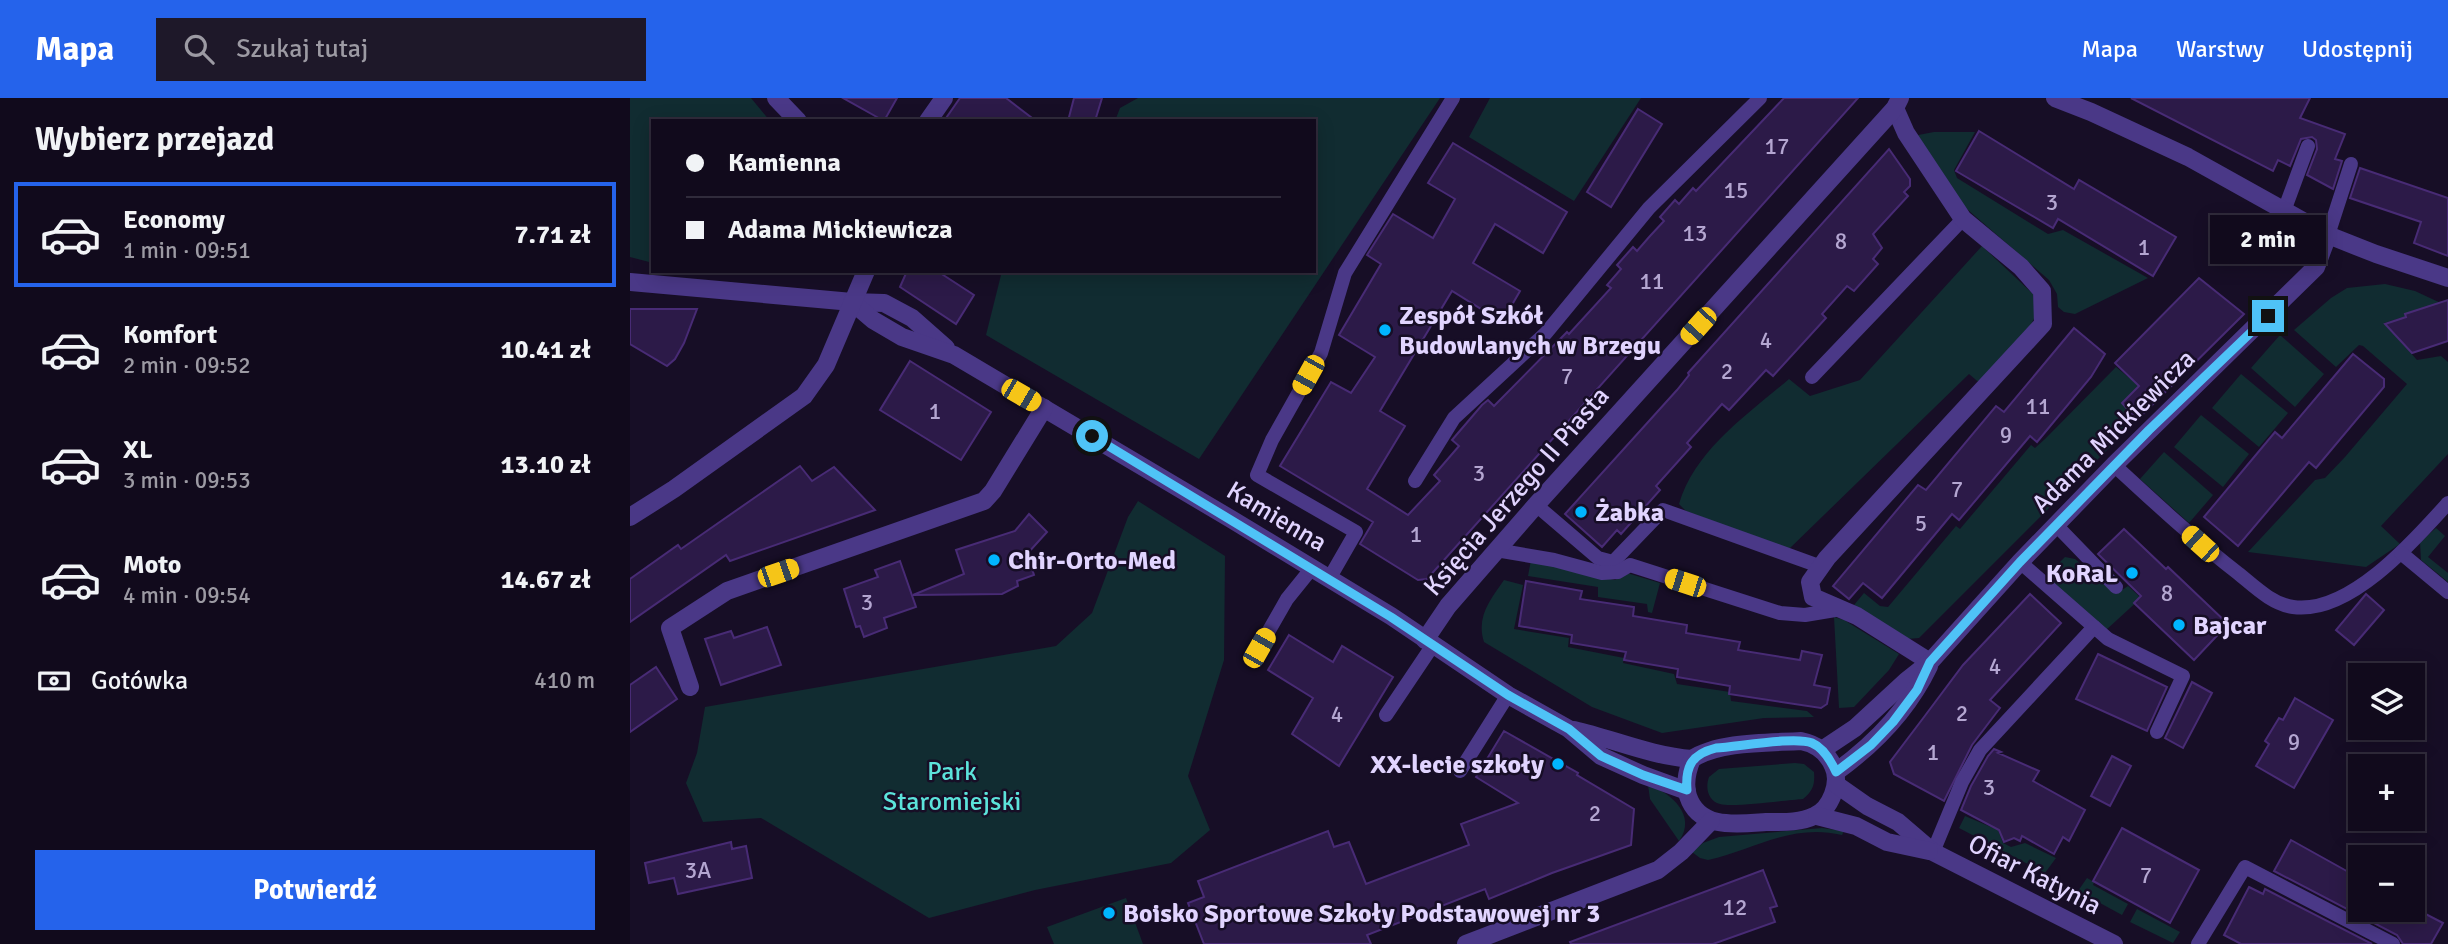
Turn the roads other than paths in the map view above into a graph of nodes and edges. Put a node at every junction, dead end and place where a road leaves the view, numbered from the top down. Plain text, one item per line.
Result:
1 (776, 98) edge
2 (944, 98) edge
3 (1454, 98) edge
4 (1760, 98) edge
5 (2056, 98) edge
6 (1897, 103) edge
7 (796, 119) edge
8 (929, 119) edge
9 (2308, 146) dead end
10 (2351, 164) dead end
11 (2284, 211) junction
12 (1964, 219) junction
13 (2328, 235) junction
14 (865, 273) edge
15 (2448, 278) edge
16 (630, 282) edge
17 (852, 302) junction
18 (1812, 377) dead end
19 (1044, 408) junction
20 (2114, 465) junction
21 (1415, 481) dead end
22 (2448, 503) edge
23 (1536, 505) junction
24 (630, 517) edge
25 (2056, 525) junction
26 (1496, 550) junction
27 (2401, 553) junction
28 (2020, 562) junction
29 (1819, 566) junction
30 (1312, 568) junction
31 (1329, 579) junction
32 (2116, 587) dead end
33 (2448, 592) edge
34 (1841, 609) junction
35 (2094, 627) junction
36 (1429, 642) junction
37 (1259, 648) dead end
38 (1930, 662) junction
39 (690, 687) dead end
40 (1508, 695) junction
41 (1386, 715) dead end
42 (1569, 729) junction
43 (2157, 732) dead end
44 (1822, 750) junction
45 (1692, 759) junction
46 (1460, 771) dead end
47 (1837, 779) junction
48 (1687, 790) junction
49 (1816, 816) junction
50 (1711, 821) junction
51 (1933, 852) junction
52 (1466, 944) edge
53 (2113, 944) edge
54 (2198, 944) edge
55 (2393, 944) edge

1 - 7 street
2 - 8 street
3 - 31 lane
4 - 21 lane
5 - 11 street
6 - 12 street
6 - 23 street, Księcia Jerzego II Piasta
9 - 11 lane
10 - 13 lane
11 - 13 street
12 - 18 lane
12 - 29 street
13 - 15 street
13 - 20 street, Adama Mickiewicza
14 - 17 street
16 - 17 street
17 - 19 street, Kamienna
17 - 24 street
19 - 30 street, Kamienna
19 - 39 street
20 - 25 street, Adama Mickiewicza
20 - 27 lane
22 - 27 lane
23 - 26 street, Księcia Jerzego II Piasta
23 - 29 lane
25 - 28 street, Adama Mickiewicza
25 - 32 lane
26 - 34 lane
26 - 36 street, Księcia Jerzego II Piasta
27 - 33 lane
28 - 35 lane
28 - 38 street, Adama Mickiewicza
29 - 34 street
30 - 31 street, Kamienna
30 - 37 lane
31 - 36 street, Kamienna
34 - 38 street
35 - 43 lane
35 - 51 lane
36 - 40 street, Kamienna
36 - 41 lane
38 - 44 street, Adama Mickiewicza
38 - 47 street, Adama Mickiewicza
40 - 42 street, Kamienna
40 - 46 lane
42 - 45 street, Kamienna
42 - 48 street, Kamienna
44 - 45 street
44 - 47 street
45 - 48 street
47 - 49 street, Adama Mickiewicza
47 - 51 street, Ofiar Katynia
48 - 50 street
49 - 50 street
49 - 51 street, Ofiar Katynia
50 - 52 street
51 - 53 street, Ofiar Katynia
54 - 55 lane

